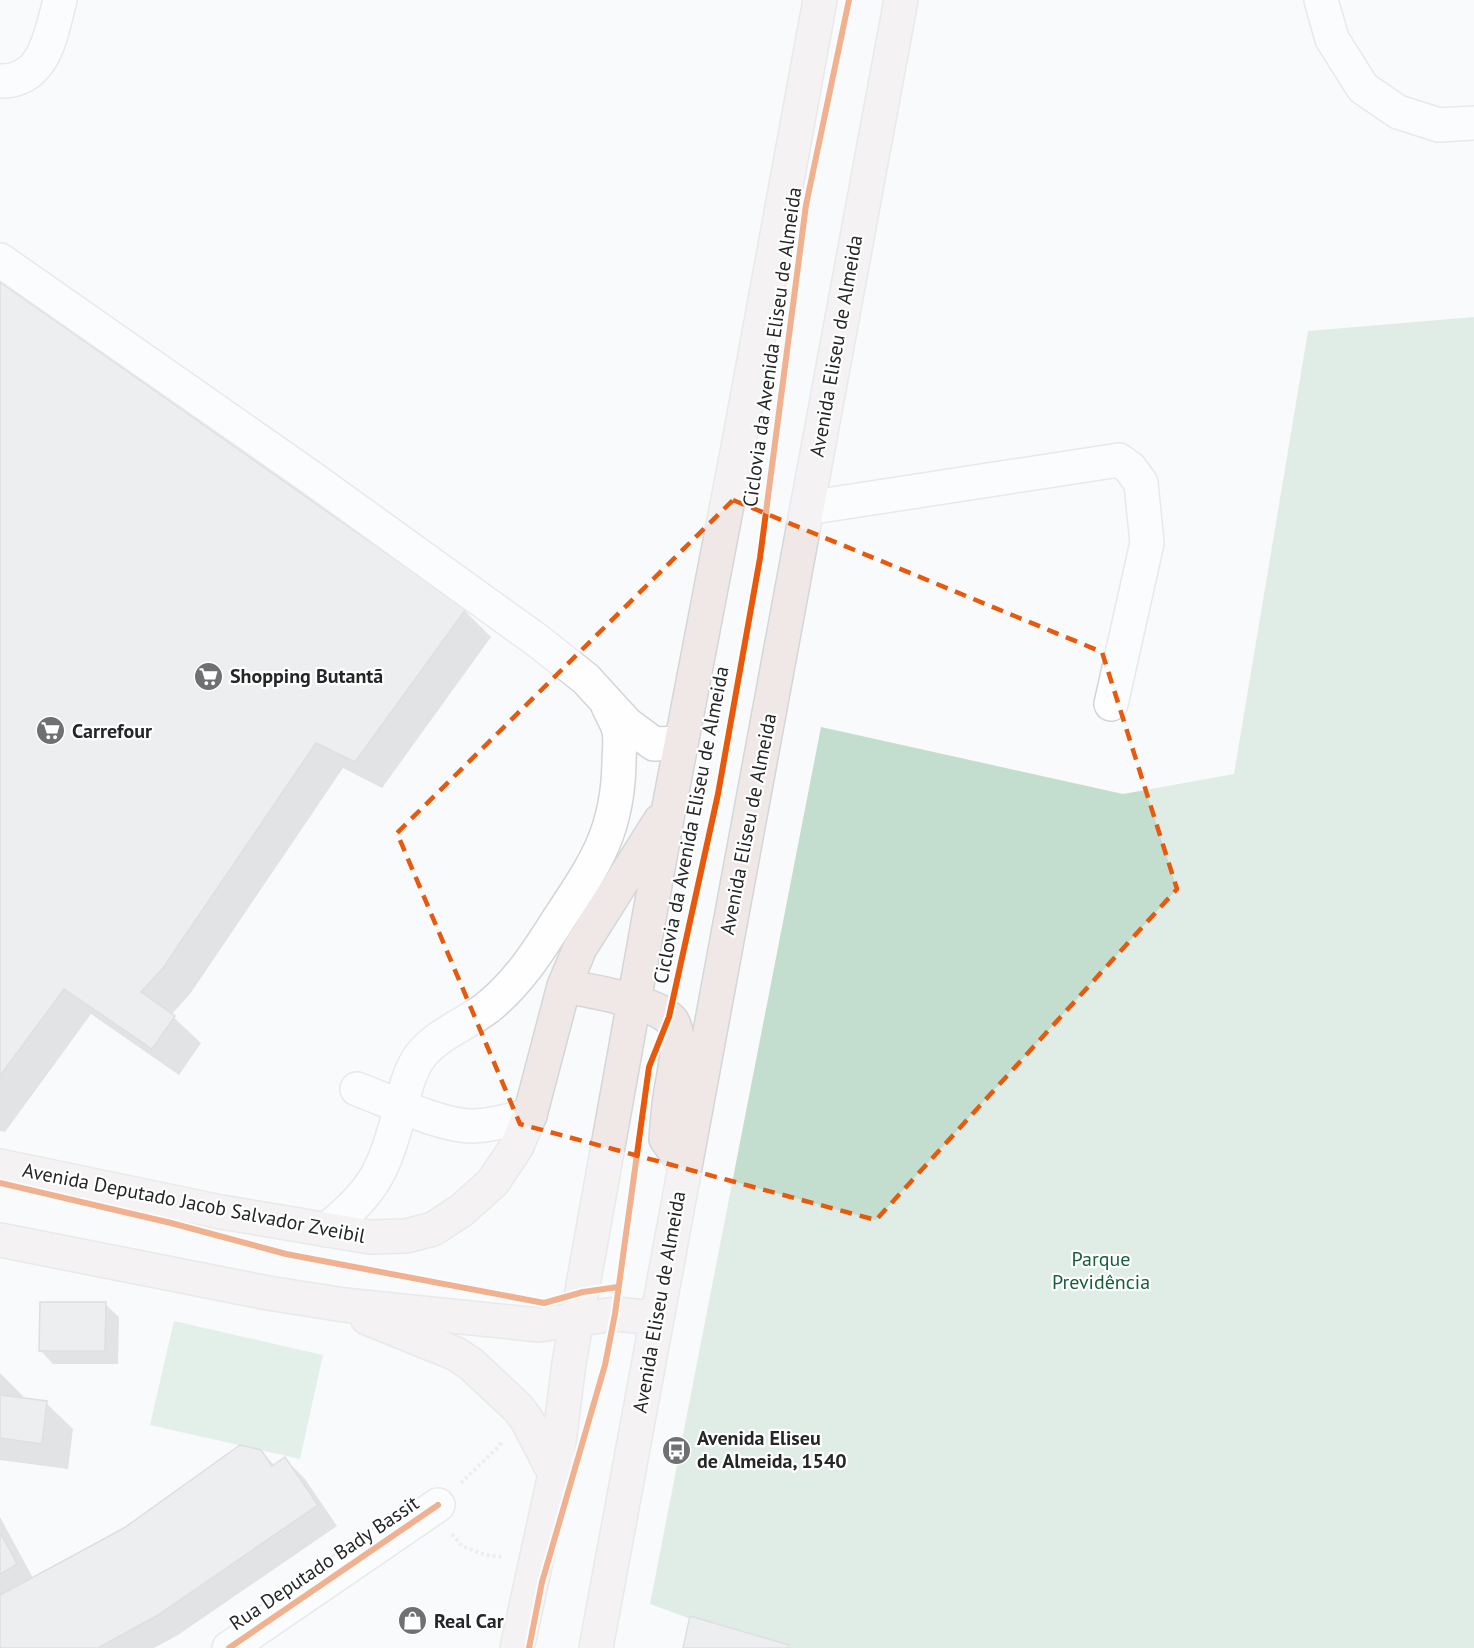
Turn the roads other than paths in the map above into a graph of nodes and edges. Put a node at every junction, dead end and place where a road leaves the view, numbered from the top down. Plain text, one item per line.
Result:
1 (60, 0) edge
2 (820, 0) edge
3 (901, 0) edge
4 (1321, 0) edge
5 (0, 81) edge
6 (1474, 123) edge
7 (0, 260) edge
8 (807, 508) junction
9 (605, 698) junction
10 (1111, 704) dead end
11 (681, 743) junction
12 (669, 807) junction
13 (564, 986) junction
14 (634, 1001) junction
15 (357, 1089) dead end
16 (402, 1105) junction
17 (530, 1115) junction
18 (685, 1165) junction
19 (0, 1166) edge
20 (326, 1230) junction
21 (0, 1240) edge
22 (344, 1305) junction
23 (657, 1318) junction
24 (579, 1319) junction
25 (555, 1474) junction
26 (438, 1505) road end
27 (229, 1648) edge
28 (517, 1648) edge
29 (596, 1648) edge

1 - 5 street
2 - 11 main road
3 - 8 main road, Avenida Eliseu de Almeida
4 - 6 street
7 - 9 street
8 - 10 street
8 - 18 main road, Avenida Eliseu de Almeida
9 - 11 street
9 - 16 street
11 - 12 main road
12 - 13 main road, Avenida Deputado Jacob Salvador Zveibil
12 - 14 main road
13 - 14 main road
13 - 17 main road, Avenida Deputado Jacob Salvador Zveibil
14 - 18 main road
14 - 24 main road
15 - 16 street
16 - 17 street
16 - 20 street
17 - 20 main road, Avenida Deputado Jacob Salvador Zveibil
18 - 23 main road, Avenida Eliseu de Almeida
19 - 20 main road, Avenida Deputado Jacob Salvador Zveibil
21 - 22 main road
22 - 24 main road
22 - 25 main road
23 - 24 main road
23 - 29 main road, Avenida Eliseu de Almeida
24 - 25 main road
25 - 28 main road
26 - 27 street, Rua Deputado Bady Bassit

